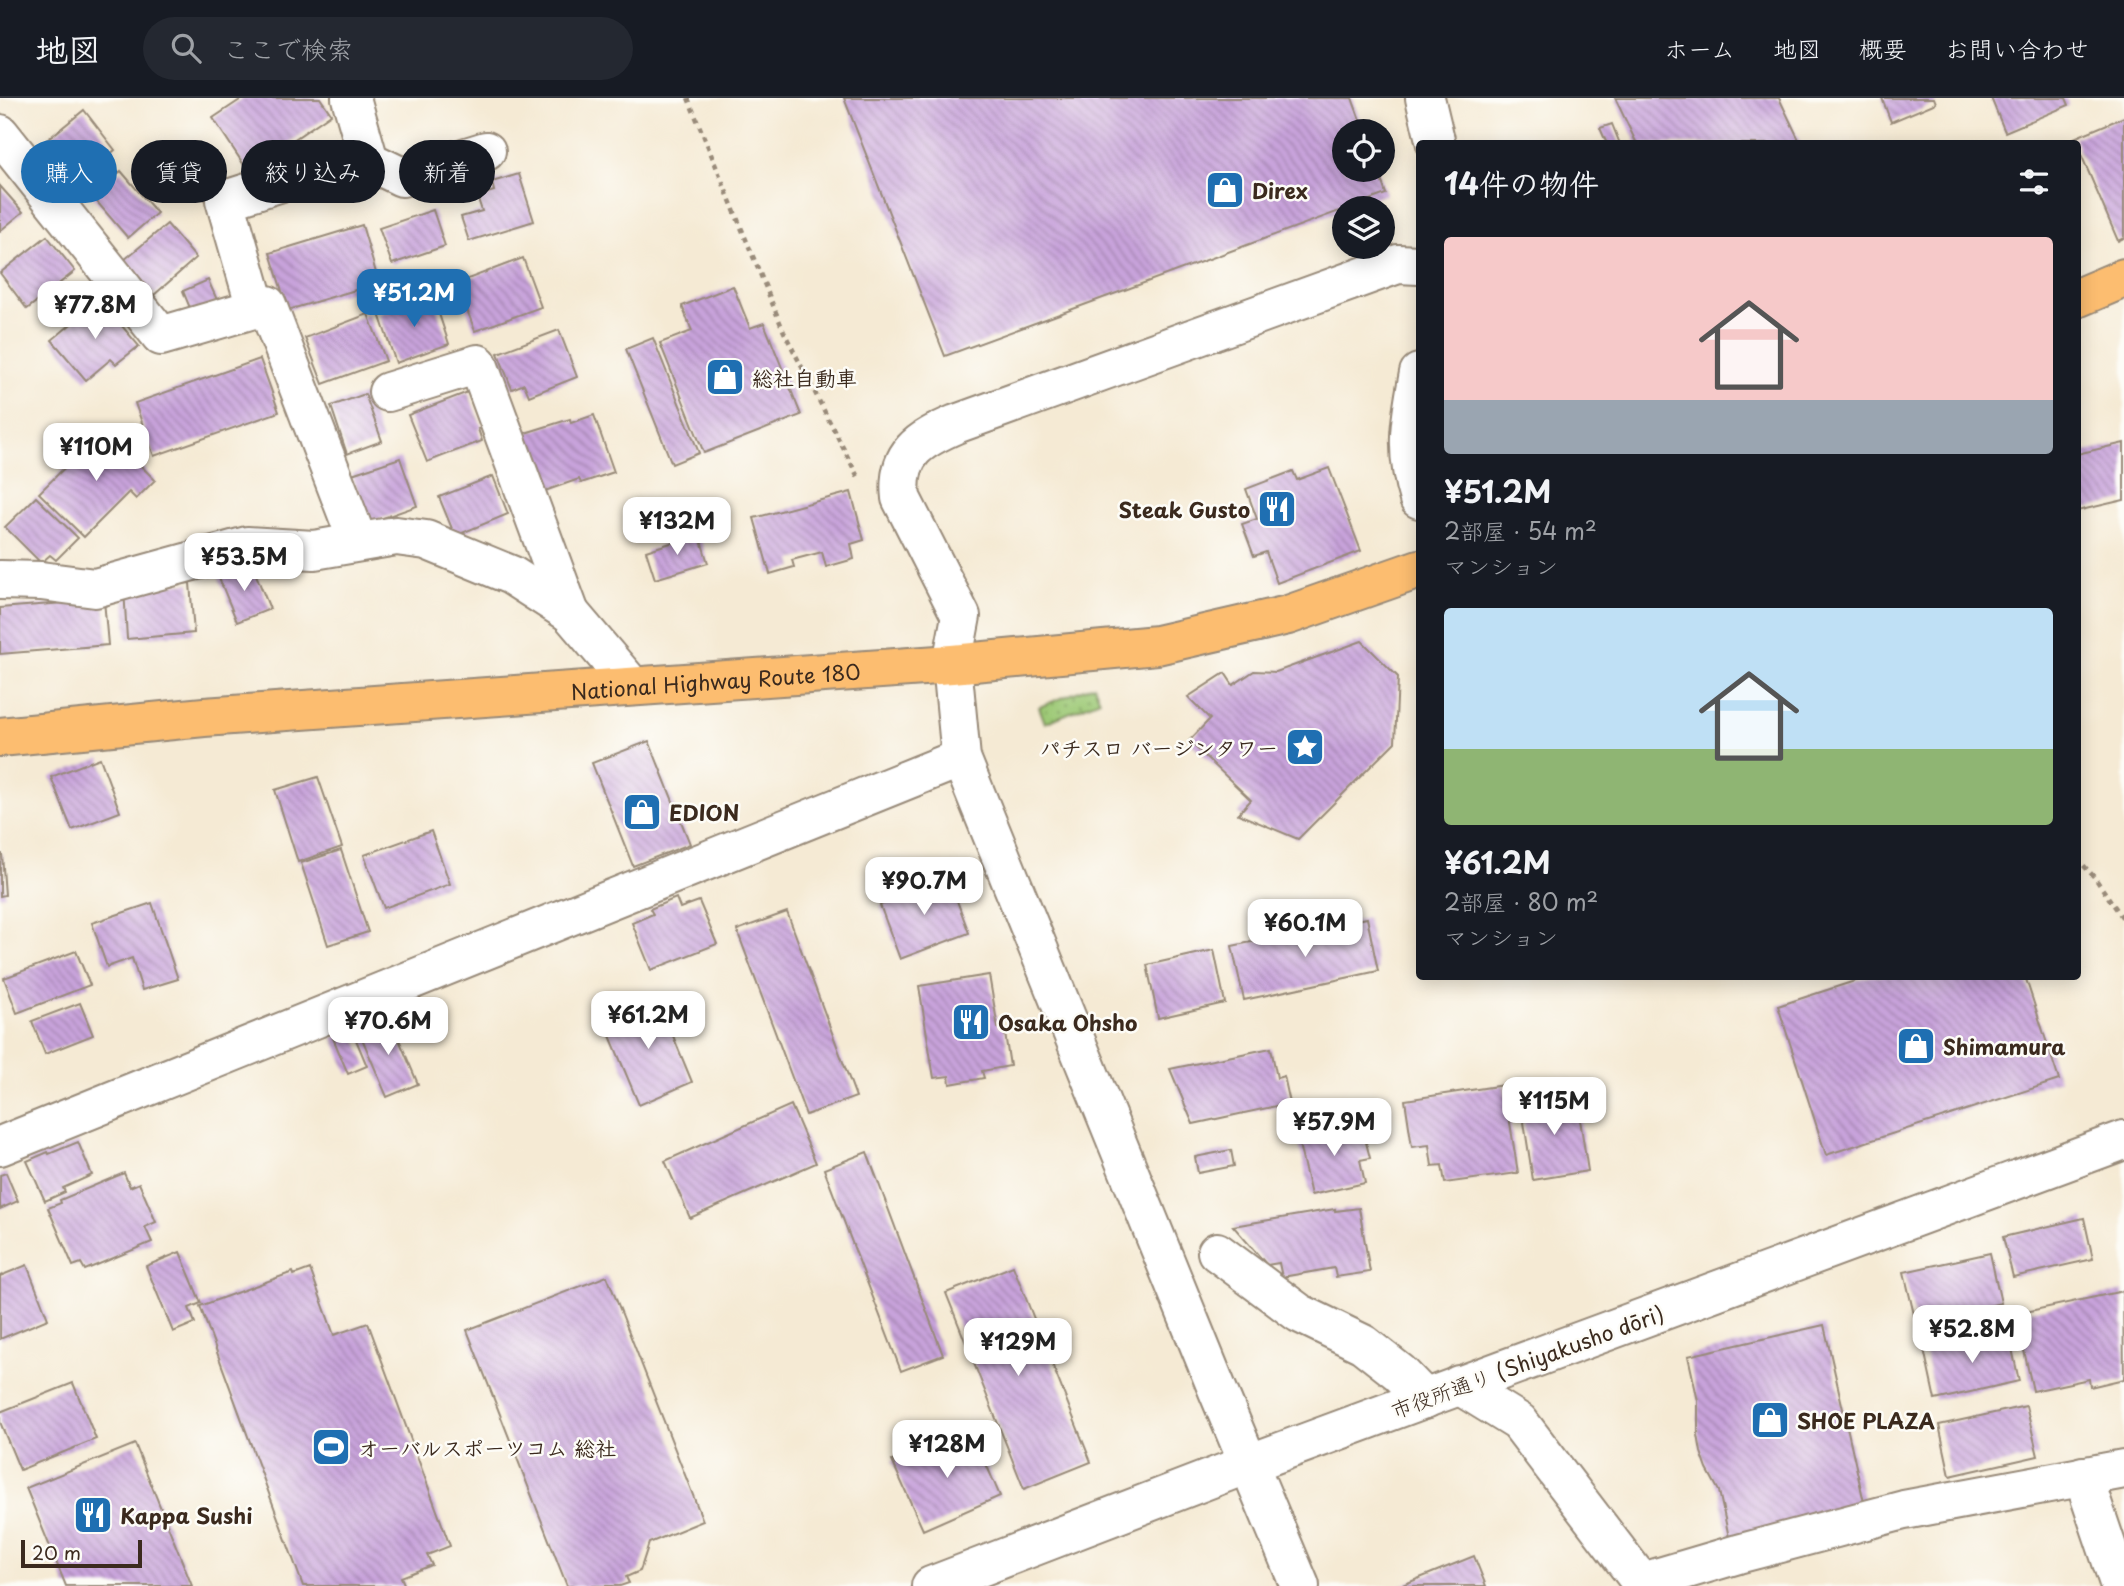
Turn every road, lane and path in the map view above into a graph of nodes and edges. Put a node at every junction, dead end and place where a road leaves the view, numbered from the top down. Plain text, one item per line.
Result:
1 (351, 98) edge
2 (688, 98) edge
3 (1425, 98) edge
4 (0, 134) edge
5 (363, 140) edge
6 (1435, 140) edge
7 (241, 195) edge
8 (1416, 265) edge
9 (2124, 278) edge
10 (2081, 296) edge
11 (256, 308) junction
12 (388, 392) dead end
13 (1416, 392) edge
14 (1416, 487) edge
15 (865, 490) dead end
16 (358, 542) junction
17 (1416, 570) edge
18 (0, 580) edge
19 (570, 613) junction
20 (952, 664) junction
21 (632, 686) junction
22 (0, 737) edge
23 (961, 758) junction
24 (2081, 862) edge
25 (2124, 920) edge
26 (2124, 1140) edge
27 (0, 1146) edge
28 (1217, 1252) dead end
29 (1442, 1392) junction
30 (1248, 1464) junction
31 (2124, 1469) edge
32 (2083, 1476) junction
33 (1644, 1584) edge
34 (931, 1586) edge
35 (1300, 1586) edge
36 (2120, 1586) edge

1 - 5 street
2 - 15 path
3 - 6 street
4 - 11 street
7 - 11 street
8 - 20 street
9 - 10 highway
11 - 16 street
12 - 19 street
13 - 14 street
16 - 18 street
16 - 19 street
17 - 20 highway, National Highway Route 180
19 - 21 street
20 - 21 highway, National Highway Route 180
20 - 23 street
21 - 22 highway, National Highway Route 180
23 - 27 street
23 - 30 street
24 - 25 path
26 - 29 street, 市役所通り (Shiyakusho dōri)
28 - 29 street
29 - 30 street, 市役所通り (Shiyakusho dōri)
29 - 33 street
30 - 34 street, 市役所通り (Shiyakusho dōri)
30 - 35 street
31 - 32 street
32 - 33 street
32 - 36 street

